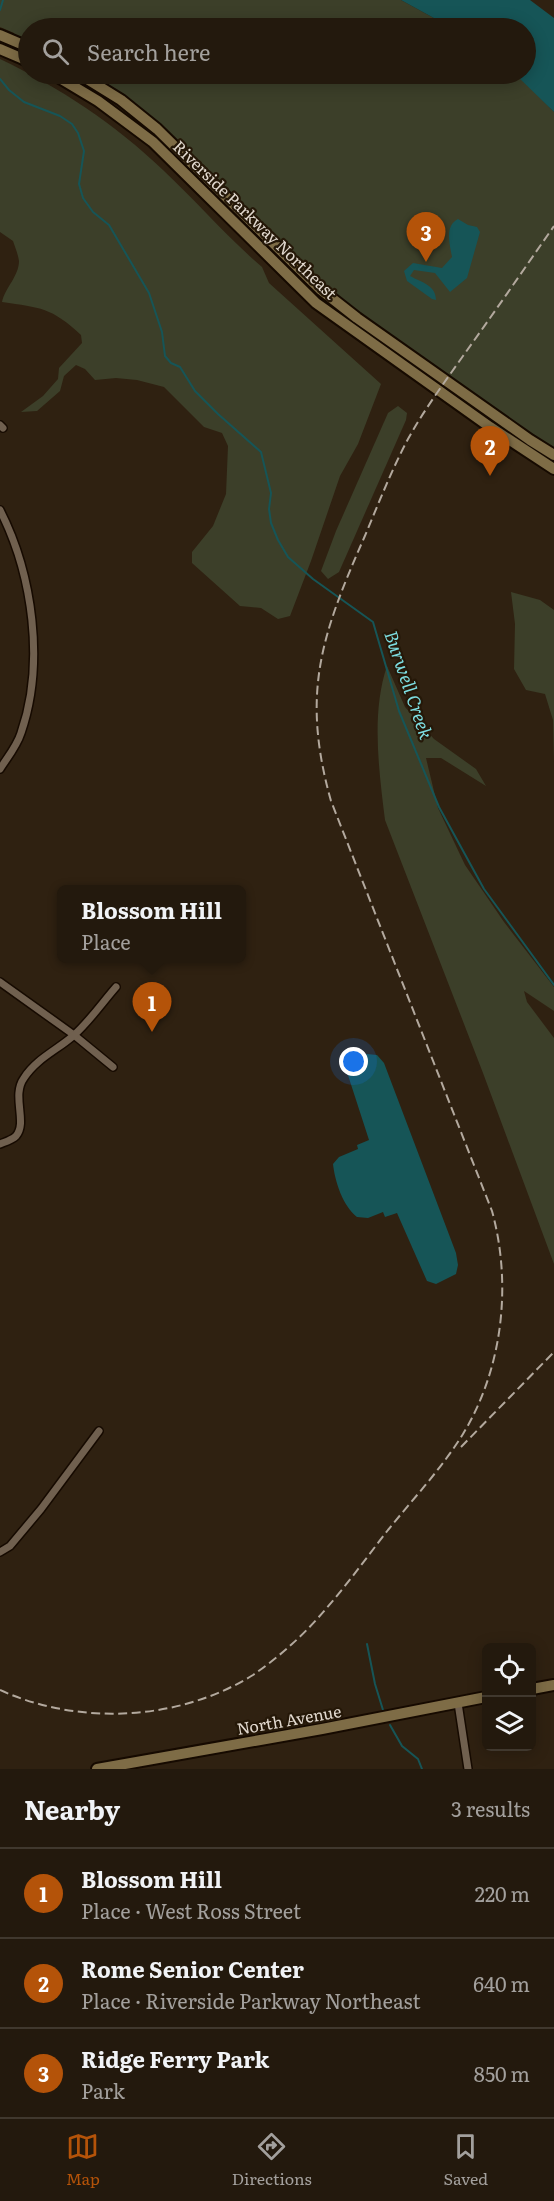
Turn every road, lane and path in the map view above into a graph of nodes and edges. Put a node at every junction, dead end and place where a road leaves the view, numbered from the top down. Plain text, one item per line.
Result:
1 (0, 34) edge
2 (18, 42) edge
3 (4, 50) edge
4 (18, 56) edge
5 (70, 84) edge
6 (95, 84) edge
7 (554, 455) edge
8 (554, 469) edge
9 (0, 510) edge
10 (0, 769) edge
11 (0, 982) edge
12 (116, 987) dead end
13 (74, 1035) junction
14 (113, 1067) dead end
15 (0, 1144) edge
16 (99, 1431) dead end
17 (0, 1552) edge
18 (554, 1685) edge
19 (536, 1688) edge
20 (482, 1698) edge
21 (458, 1702) junction
22 (96, 1769) edge
23 (468, 1769) edge

1 - 2 main road
3 - 4 main road
5 - 8 main road, Riverside Parkway Northeast
6 - 7 main road, Riverside Parkway Northeast
9 - 10 street
11 - 13 street
12 - 13 street
13 - 14 street
13 - 15 street
16 - 17 street
18 - 19 main road
20 - 21 main road, North Avenue
21 - 22 main road, North Avenue
21 - 23 street

